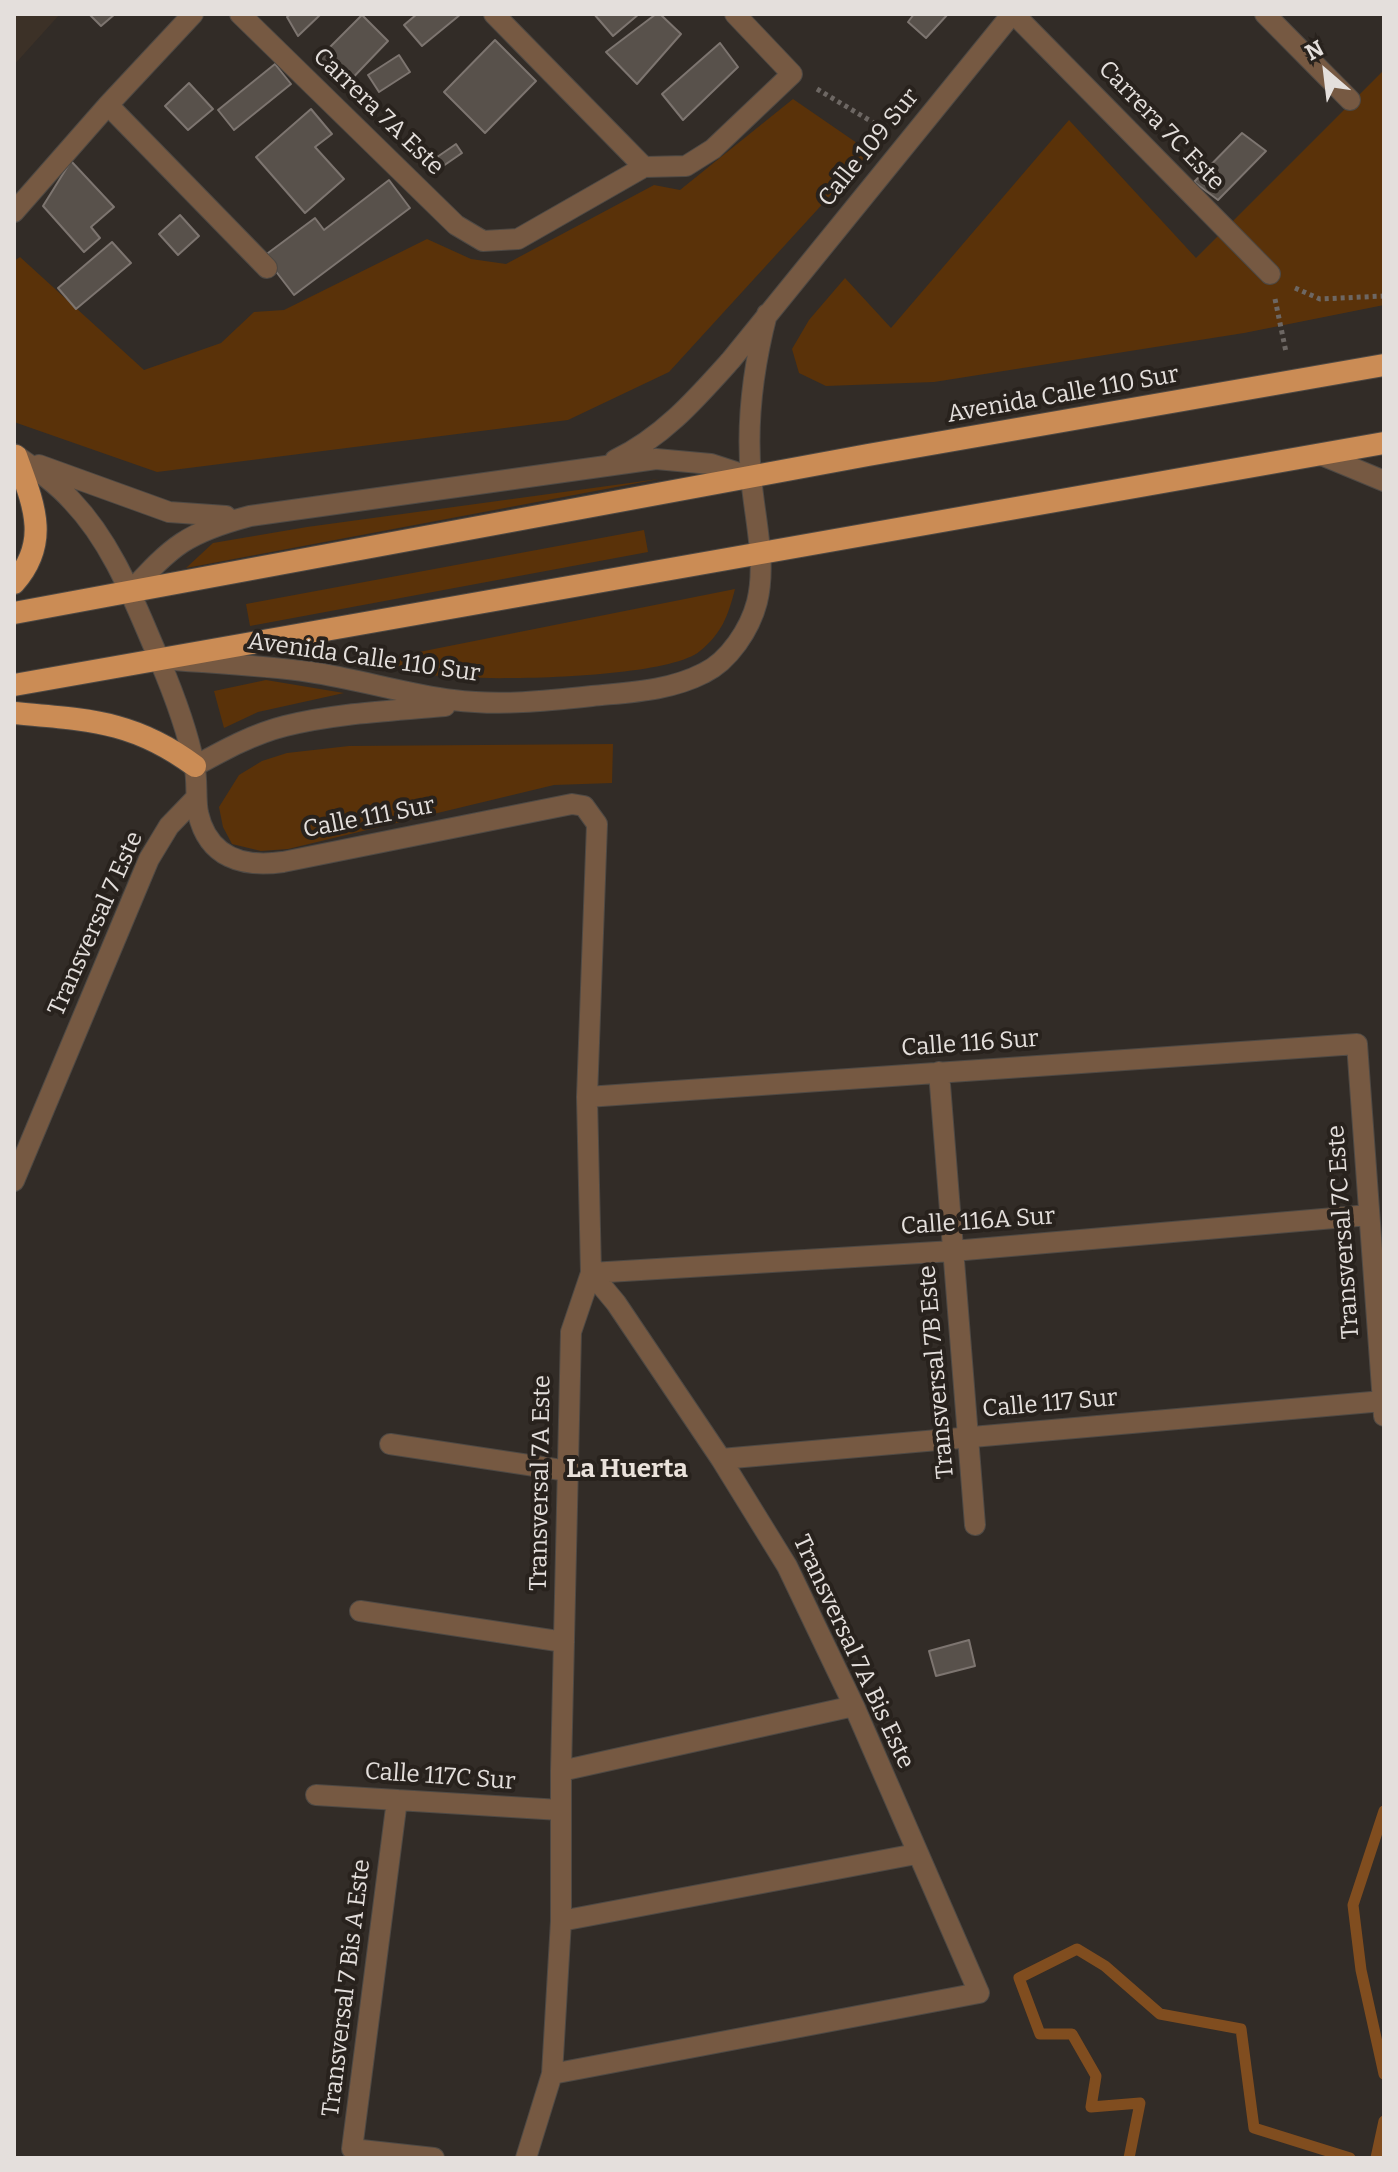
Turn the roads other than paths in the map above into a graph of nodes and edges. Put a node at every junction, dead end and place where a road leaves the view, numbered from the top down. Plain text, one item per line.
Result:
1 (193, 14) edge
2 (240, 14) edge
3 (494, 14) edge
4 (735, 14) edge
5 (1013, 14) edge
6 (1265, 14) edge
7 (1350, 100) dead end
8 (108, 105) junction
9 (644, 167) junction
10 (14, 212) edge
11 (267, 268) dead end
12 (1270, 274) road end
13 (767, 314) junction
14 (1384, 365) edge
15 (1384, 443) edge
16 (1319, 454) junction
17 (15, 455) edge
18 (587, 469) junction
19 (751, 477) junction
20 (1384, 481) edge
21 (250, 516) junction
22 (759, 552) junction
23 (14, 583) edge
24 (130, 592) junction
25 (14, 613) edge
26 (159, 659) junction
27 (14, 685) edge
28 (485, 702) junction
29 (14, 713) edge
30 (195, 766) junction
31 (196, 798) junction
32 (588, 810) joint
33 (1357, 1044) joint
34 (939, 1072) junction
35 (587, 1097) junction
36 (14, 1181) edge
37 (1369, 1215) junction
38 (953, 1251) junction
39 (591, 1273) junction
40 (1383, 1401) edge
41 (1384, 1416) edge
42 (968, 1437) junction
43 (390, 1444) dead end
44 (721, 1459) junction
45 (568, 1471) junction
46 (975, 1525) dead end
47 (360, 1611) dead end
48 (564, 1642) junction
49 (854, 1706) junction
50 (561, 1771) junction
51 (316, 1795) dead end
52 (397, 1800) junction
53 (560, 1810) junction
54 (916, 1854) junction
55 (561, 1921) junction
56 (552, 2074) junction
57 (434, 2158) edge
58 (526, 2158) edge

1 - 8 street
2 - 9 street, Carrera 7A Este
3 - 9 street
4 - 9 street
5 - 12 street, Carrera 7C Este
5 - 13 street, Calle 109 Sur
6 - 7 street
8 - 10 street
8 - 11 street
13 - 18 street, Calle 109 Sur
13 - 19 street, Calle 109 Sur
14 - 19 highway, Avenida Calle 110 Sur
15 - 16 highway, Avenida Calle 110 Sur
16 - 20 street
16 - 22 highway, Avenida Calle 110 Sur
17 - 21 street
17 - 23 highway
17 - 24 street
18 - 19 street, Avenida Calle 110 Sur
18 - 21 street, Avenida Calle 110 Sur
19 - 22 street, Calle 109 Sur
19 - 24 highway, Avenida Calle 110 Sur
21 - 24 street, Avenida Calle 110 Sur
22 - 26 highway, Avenida Calle 110 Sur
22 - 28 street, Avenida Calle 110 Sur
24 - 25 highway, Avenida Calle 110 Sur
24 - 26 street
26 - 27 highway, Avenida Calle 110 Sur
26 - 28 street, Avenida Calle 110 Sur
26 - 30 street
28 - 30 street
29 - 30 highway
30 - 31 street
31 - 32 street, Calle 111 Sur
31 - 36 street, Transversal 7 Este
32 - 35 street, Transversal 7A Este
33 - 34 street, Calle 116 Sur
33 - 37 street, Transversal 7C Este
34 - 35 street, Calle 116 Sur
34 - 38 street, Transversal 7B Este
35 - 39 street, Transversal 7A Este
37 - 38 street, Calle 116A Sur
37 - 40 street, Transversal 7C Este
38 - 39 street, Calle 116A Sur
38 - 42 street, Transversal 7B Este
39 - 44 street, Transversal 7A Bis Este
39 - 45 street, Transversal 7A Este
40 - 41 street, Transversal 7C Este
40 - 42 street, Calle 117 Sur
42 - 44 street, Calle 117 Sur
42 - 46 street, Transversal 7B Este
43 - 45 street
44 - 49 street, Transversal 7A Bis Este
45 - 48 street, Transversal 7A Este
47 - 48 street
48 - 50 street, Transversal 7A Este
49 - 50 street
49 - 54 street, Transversal 7A Bis Este
50 - 53 street, Transversal 7A Este
51 - 52 street, Calle 117C Sur
52 - 53 street, Calle 117C Sur
52 - 57 street, Transversal 7 Bis A Este
53 - 55 street, Transversal 7A Este
54 - 55 street
54 - 56 street, Transversal 7A Bis Este
55 - 56 street, Transversal 7A Este
56 - 58 street, Transversal 7A Este

